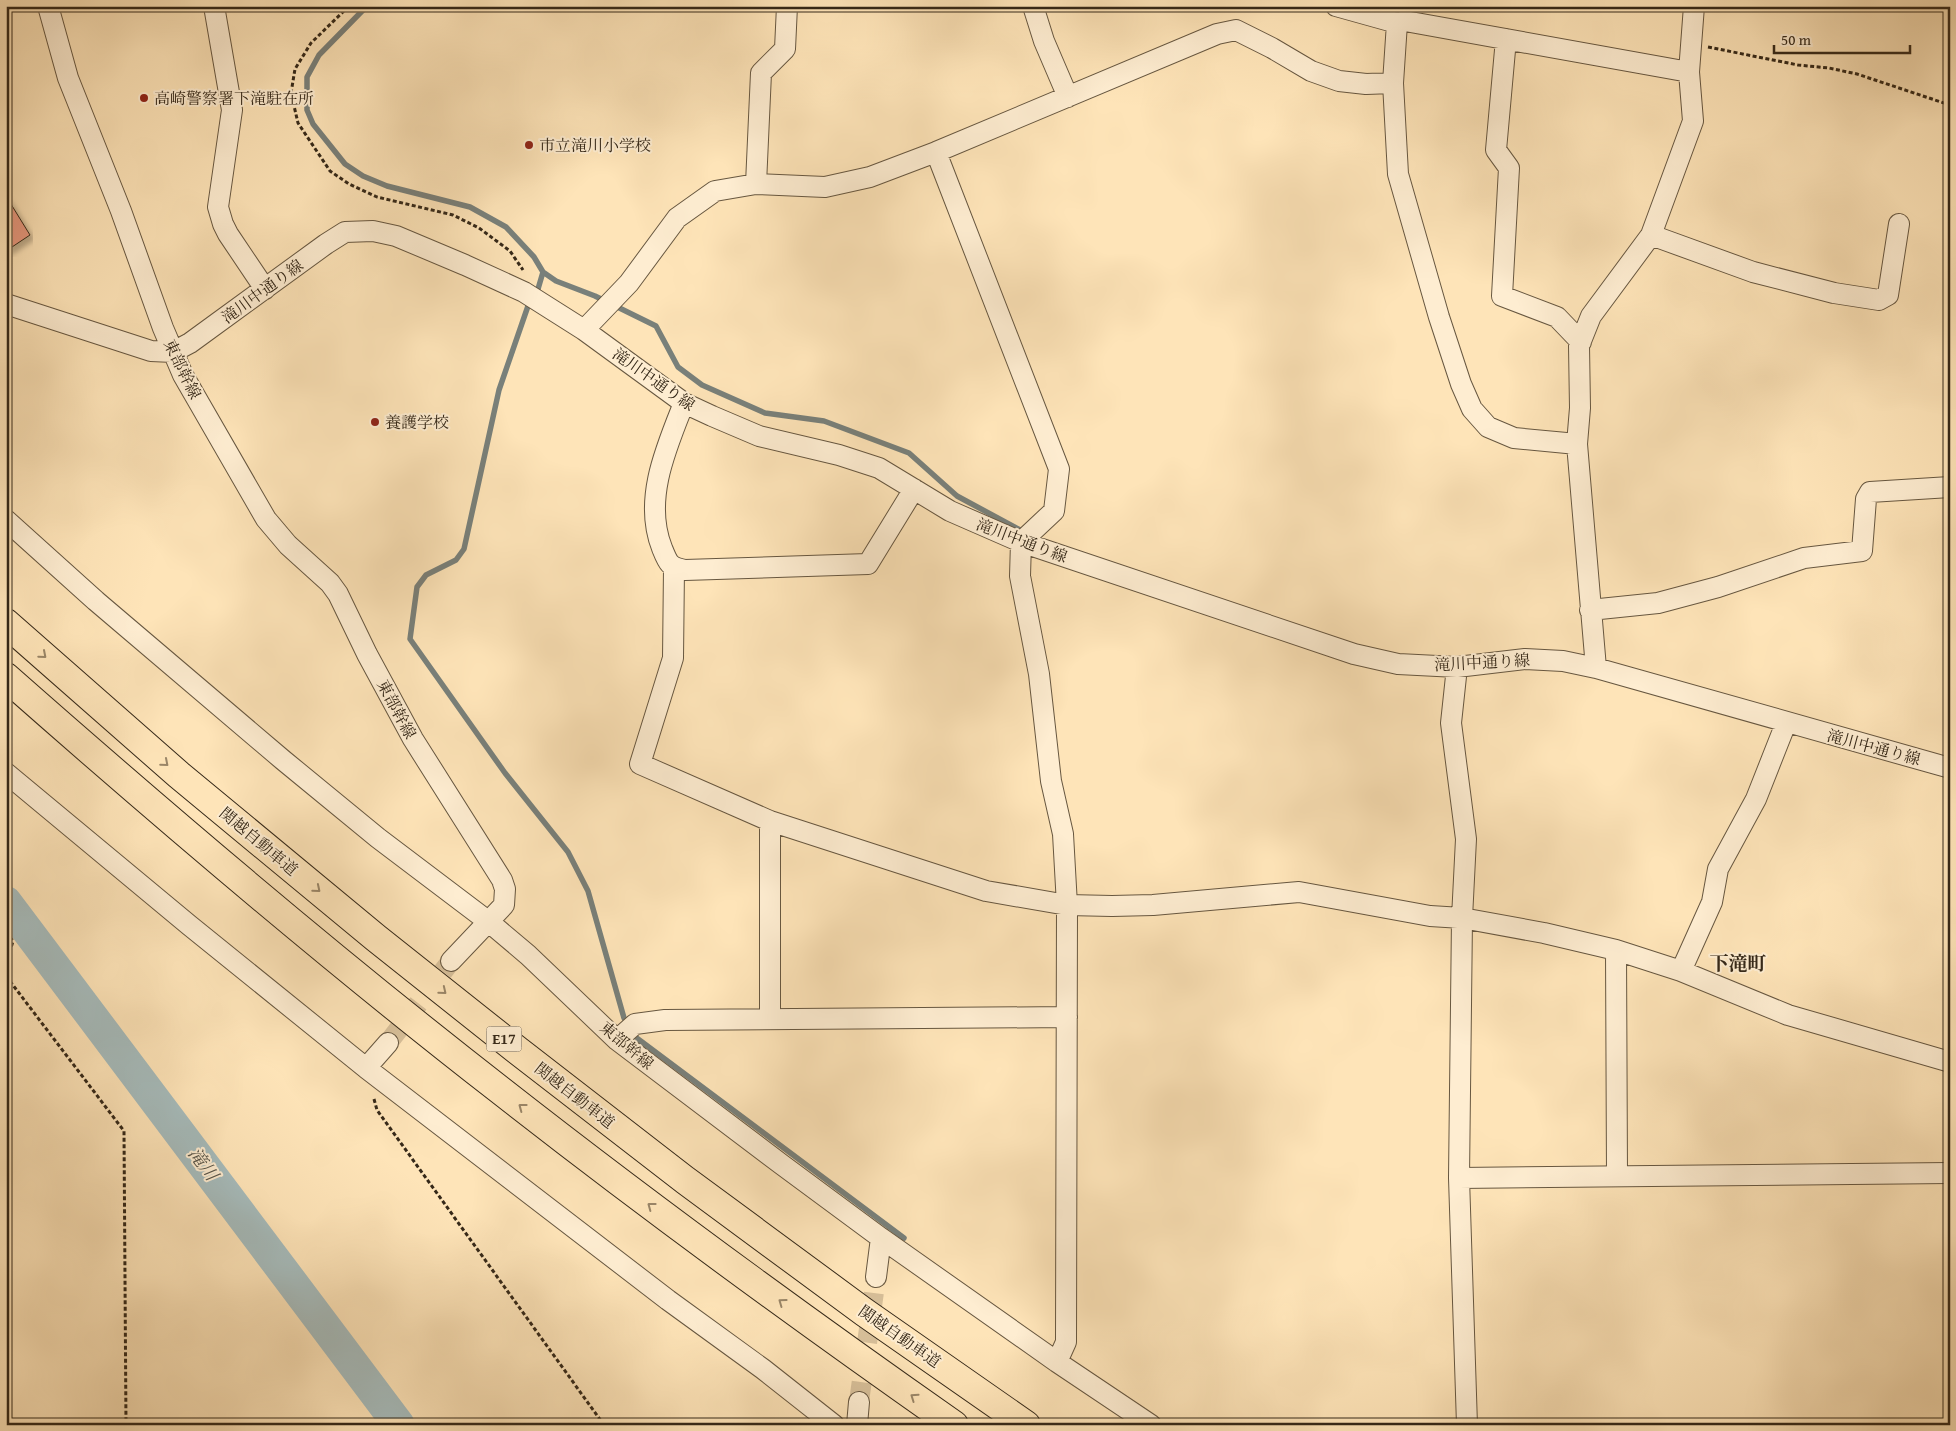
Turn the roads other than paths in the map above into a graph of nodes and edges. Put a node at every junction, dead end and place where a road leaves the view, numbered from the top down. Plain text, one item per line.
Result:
1 (48, 6) edge
2 (214, 6) edge
3 (787, 6) edge
4 (1033, 6) edge
5 (1336, 6) edge
6 (1694, 6) edge
7 (1397, 23) junction
8 (1506, 39) junction
9 (1689, 72) junction
10 (1393, 83) junction
11 (1068, 97) junction
12 (936, 152) junction
13 (756, 184) junction
14 (1899, 224) dead end
15 (1651, 235) junction
16 (265, 289) junction
17 (6, 304) edge
18 (584, 330) junction
19 (1581, 342) junction
20 (173, 352) junction
21 (684, 403) junction
22 (1577, 444) junction
23 (1950, 487) edge
24 (914, 489) junction
25 (6, 520) edge
26 (1021, 542) junction
27 (674, 568) junction
28 (1590, 610) junction
29 (6, 623) edge
30 (1457, 667) junction
31 (1596, 668) junction
32 (6, 677) edge
33 (1786, 723) junction
34 (1950, 768) edge
35 (6, 773) edge
36 (770, 821) junction
37 (1067, 905) junction
38 (1462, 918) junction
39 (488, 922) junction
40 (1616, 950) junction
41 (451, 961) tunnel mouth
42 (1681, 972) junction
43 (1067, 1017) junction
44 (770, 1018) junction
45 (626, 1032) junction
46 (388, 1043) tunnel mouth
47 (1950, 1062) edge
48 (366, 1068) junction
49 (1950, 1172) edge
50 (1617, 1175) junction
51 (1459, 1178) junction
52 (881, 1238) junction
53 (876, 1277) tunnel mouth
54 (1058, 1362) junction
55 (859, 1402) tunnel mouth
56 (1129, 1419) edge
57 (834, 1425) edge
58 (857, 1425) edge
59 (954, 1425) edge
60 (1026, 1425) edge
61 (1151, 1425) edge
62 (1468, 1425) edge

1 - 20 street, 東部幹線
2 - 16 street
3 - 13 street
4 - 11 street
5 - 7 street
6 - 9 street
7 - 8 street
7 - 10 street
8 - 9 street
8 - 19 street
9 - 15 street
10 - 11 street
10 - 22 street
11 - 12 street
12 - 13 street
12 - 26 street
13 - 18 street
14 - 15 street
15 - 19 street
16 - 18 street, 滝川中通り線
16 - 20 street, 滝川中通り線
17 - 20 street
18 - 21 street, 滝川中通り線
19 - 22 street
20 - 39 street, 東部幹線
21 - 24 street, 滝川中通り線
21 - 27 street
22 - 28 street
23 - 28 street
24 - 26 street, 滝川中通り線
24 - 27 street
25 - 39 street
26 - 30 street, 滝川中通り線
26 - 37 street
27 - 36 street
28 - 31 street
29 -> 60 highway, 関越自動車道 / E17
30 - 31 street, 滝川中通り線
30 - 38 street
31 - 33 street, 滝川中通り線
59 -> 32 highway, E17
33 - 34 street, 滝川中通り線
33 - 42 street
35 - 48 street
36 - 37 street
36 - 44 street
37 - 38 street
37 - 43 street
38 - 40 street
38 - 51 street
39 - 41 street
39 - 45 street, 東部幹線
40 - 42 street
40 - 50 street
42 - 47 street
43 - 44 street
43 - 54 street
44 - 45 street
45 - 52 street, 東部幹線
46 - 48 street
48 - 57 street
49 - 50 street
50 - 51 street
51 - 62 street
52 - 53 street
52 - 54 street, 東部幹線
54 - 56 street, 東部幹線
55 - 58 street
56 - 61 street, 東部幹線

